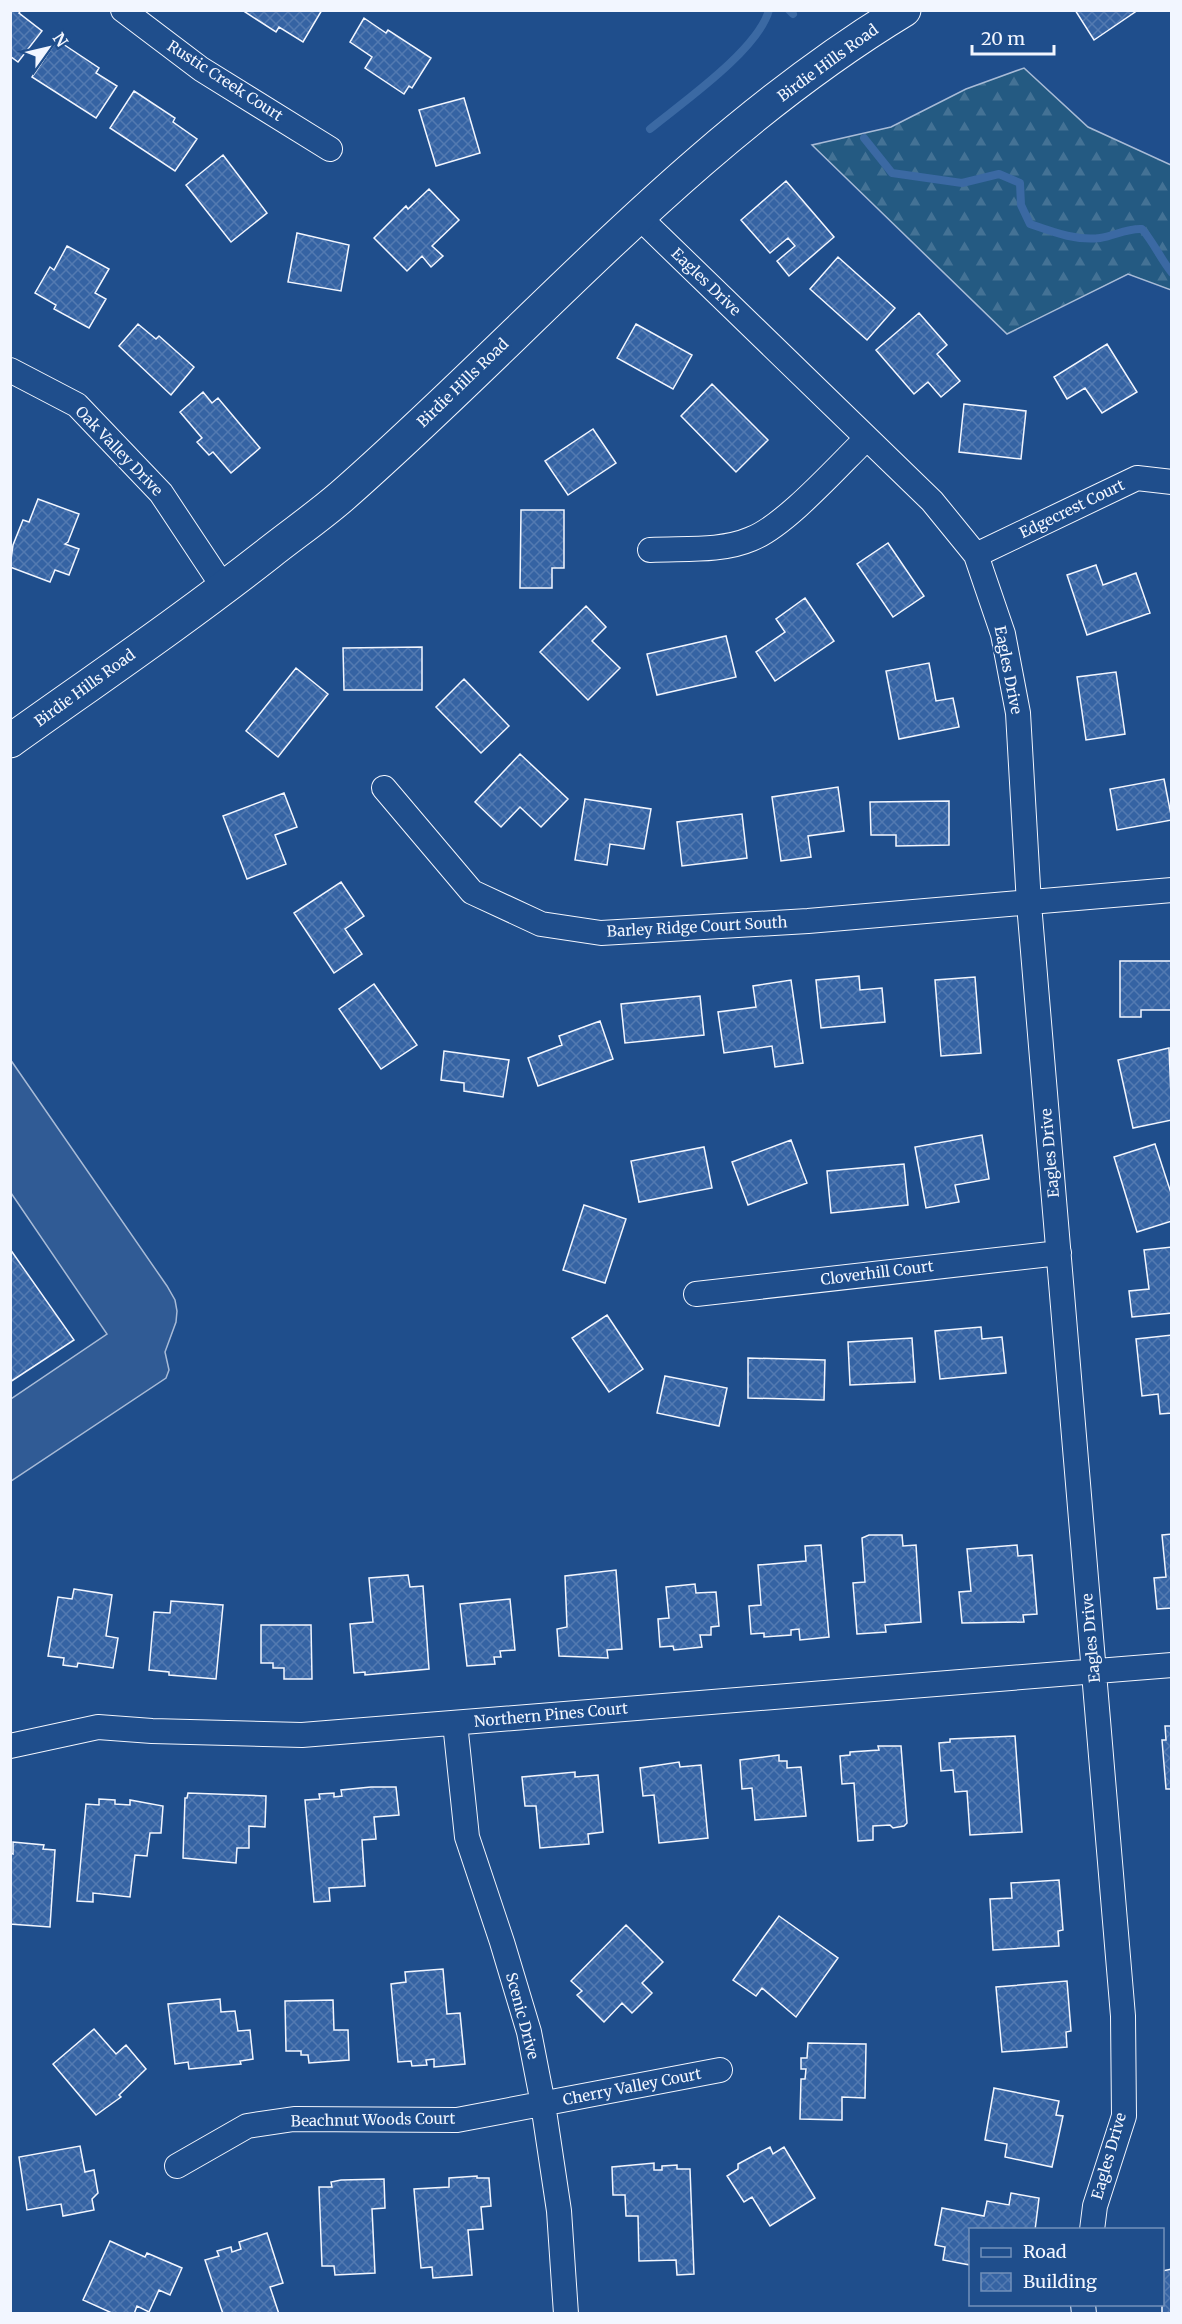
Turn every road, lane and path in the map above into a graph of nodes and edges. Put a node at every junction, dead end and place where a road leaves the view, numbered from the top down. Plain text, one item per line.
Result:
1 (123, 10) edge
2 (904, 10) edge
3 (330, 149) dead end
4 (638, 216) junction
5 (10, 370) edge
6 (866, 439) junction
7 (1172, 482) edge
8 (650, 550) dead end
9 (976, 555) junction
10 (224, 588) junction
11 (10, 741) edge
12 (384, 788) dead end
13 (1172, 890) edge
14 (1029, 904) junction
15 (1059, 1253) junction
16 (696, 1294) dead end
17 (1172, 1665) edge
18 (1094, 1671) junction
19 (455, 1723) junction
20 (10, 1746) edge
21 (720, 2070) dead end
22 (543, 2104) junction
23 (177, 2166) dead end
24 (1092, 2228) edge
25 (566, 2313) edge

1 - 3 street, Rustic Creek Court
2 - 4 main road, Birdie Hills Road
4 - 6 street, Eagles Drive
4 - 10 main road, Birdie Hills Road
5 - 10 street, Oak Valley Drive
6 - 8 street
6 - 9 street, Eagles Drive
7 - 9 street, Edgecrest Court
9 - 14 street, Eagles Drive
10 - 11 main road, Birdie Hills Road
12 - 14 street, Barley Ridge Court South
13 - 14 street, Barley Ridge Court South
14 - 15 street, Eagles Drive
15 - 16 street, Cloverhill Court
15 - 18 street, Eagles Drive
17 - 18 street, Northern Pines Court
18 - 19 street, Northern Pines Court
18 - 24 street, Eagles Drive
19 - 20 street, Northern Pines Court
19 - 22 street, Scenic Drive
21 - 22 street, Cherry Valley Court
22 - 23 street, Beachnut Woods Court
22 - 25 street, Scenic Drive

